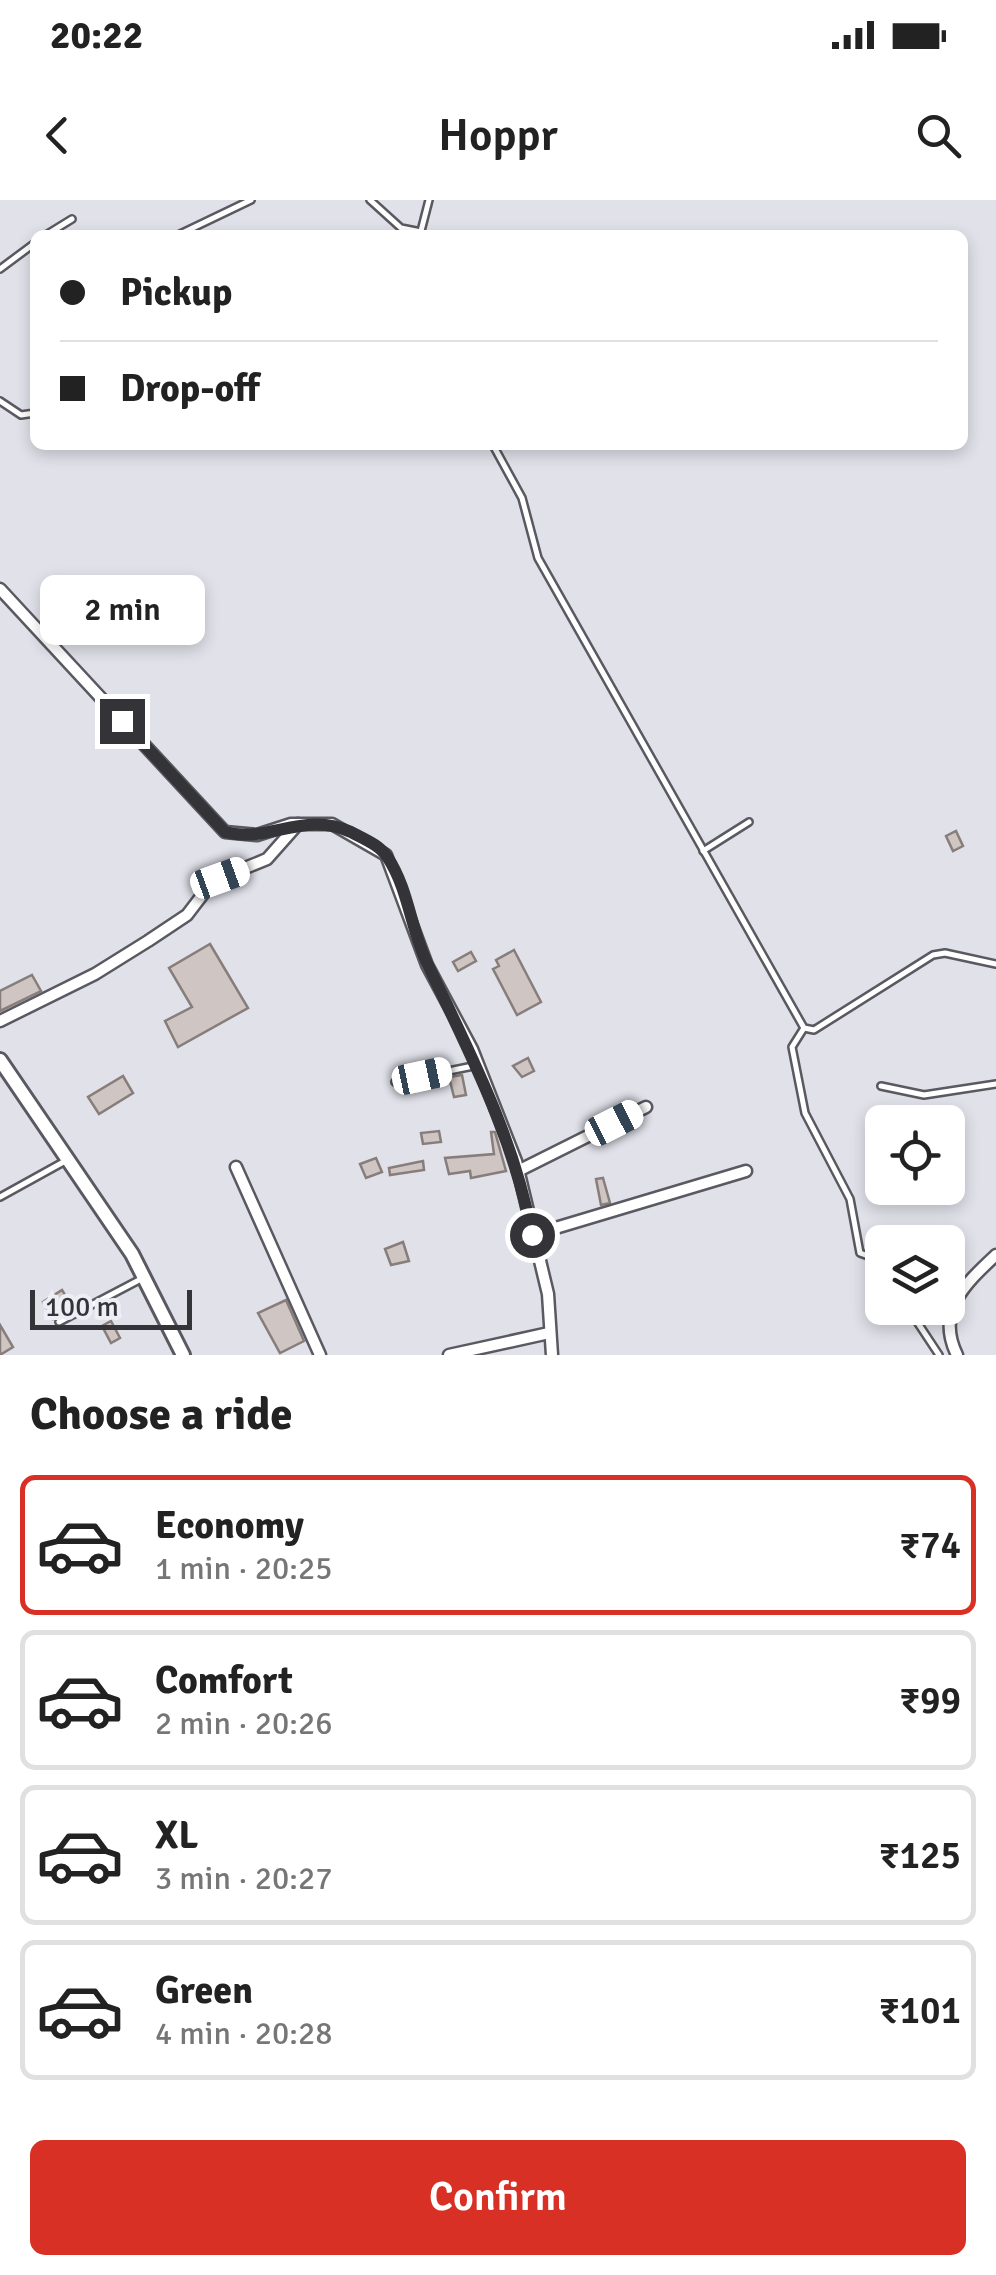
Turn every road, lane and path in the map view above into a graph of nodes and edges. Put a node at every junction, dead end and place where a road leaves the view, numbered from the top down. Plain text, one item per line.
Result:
1 (251, 200) edge
2 (370, 200) edge
3 (429, 200) edge
4 (72, 219) dead end
5 (54, 230) edge
6 (188, 230) edge
7 (408, 230) edge
8 (422, 230) edge
9 (30, 247) edge
10 (0, 269) edge
11 (0, 401) edge
12 (30, 414) edge
13 (497, 450) edge
14 (0, 588) edge
15 (749, 822) dead end
16 (298, 824) junction
17 (703, 851) junction
18 (996, 964) edge
19 (0, 1021) edge
20 (804, 1028) junction
21 (0, 1060) edge
22 (478, 1065) junction
23 (395, 1082) dead end
24 (996, 1084) edge
25 (880, 1086) dead end
26 (646, 1107) dead end
27 (68, 1160) junction
28 (236, 1167) dead end
29 (518, 1171) junction
30 (746, 1171) dead end
31 (0, 1197) edge
32 (532, 1235) junction
33 (865, 1255) edge
34 (996, 1255) edge
35 (144, 1278) junction
36 (965, 1281) edge
37 (59, 1322) dead end
38 (919, 1325) edge
39 (949, 1325) edge
40 (548, 1333) junction
41 (184, 1355) edge
42 (320, 1355) edge
43 (449, 1355) edge
44 (552, 1355) edge
45 (939, 1355) edge
46 (957, 1355) edge

1 - 6 lane
2 - 7 lane
3 - 8 lane
4 - 5 lane
9 - 10 lane
11 - 12 lane
13 - 17 lane
14 - 16 street
15 - 17 lane
16 - 19 street
16 - 22 street
17 - 20 lane
18 - 20 lane
20 - 33 lane
21 - 27 street
22 - 23 lane
22 - 29 street
24 - 25 lane
26 - 29 street
27 - 31 lane
27 - 35 street
28 - 42 street
29 - 32 street
30 - 32 street
32 - 40 street
34 - 36 street
35 - 37 lane
35 - 41 street
38 - 45 lane
39 - 46 street
40 - 43 street
40 - 44 street

